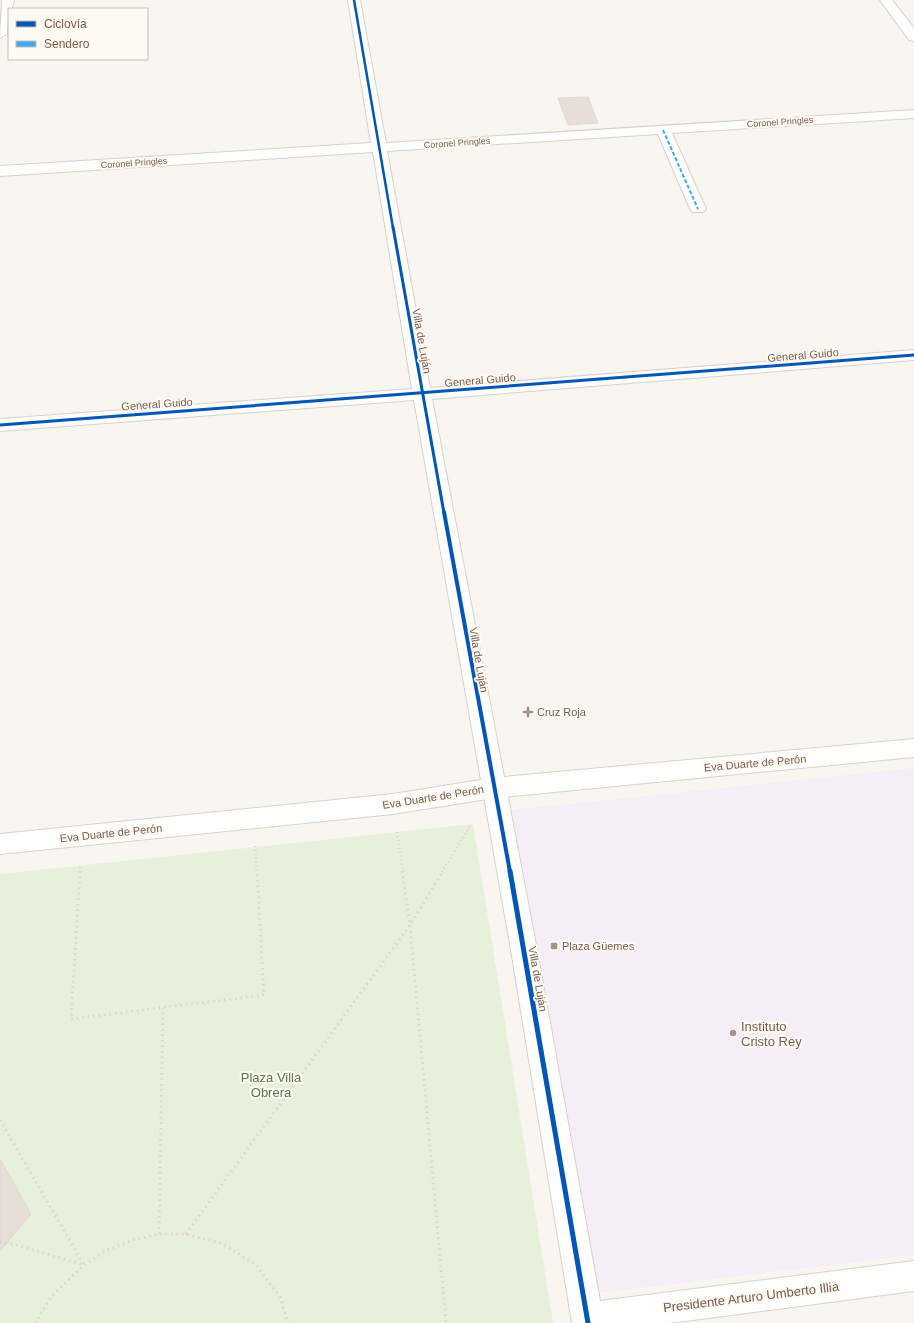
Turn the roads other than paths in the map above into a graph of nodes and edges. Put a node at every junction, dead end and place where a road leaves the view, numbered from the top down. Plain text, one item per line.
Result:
1 (8, 0) edge
2 (354, 0) edge
3 (886, 0) edge
4 (0, 34) edge
5 (914, 36) edge
6 (914, 114) edge
7 (663, 130) junction
8 (380, 148) junction
9 (0, 171) edge
10 (698, 209) dead end
11 (914, 355) edge
12 (422, 394) junction
13 (0, 425) edge
14 (914, 748) edge
15 (493, 788) junction
16 (0, 844) edge
17 (914, 1276) edge
18 (588, 1320) edge

1 - 4 street
2 - 8 street, Villa de Luján
3 - 5 street
6 - 7 street, Coronel Pringles
7 - 8 street, Coronel Pringles
7 - 10 street
8 - 9 street, Coronel Pringles
8 - 12 street, Villa de Luján
11 - 12 street, General Guido
12 - 13 street, General Guido
12 - 15 street, Villa de Luján
14 - 15 street, Eva Duarte de Perón
15 - 16 street, Eva Duarte de Perón
15 - 18 street, Villa de Luján
17 - 18 street, Presidente Arturo Umberto Illia

